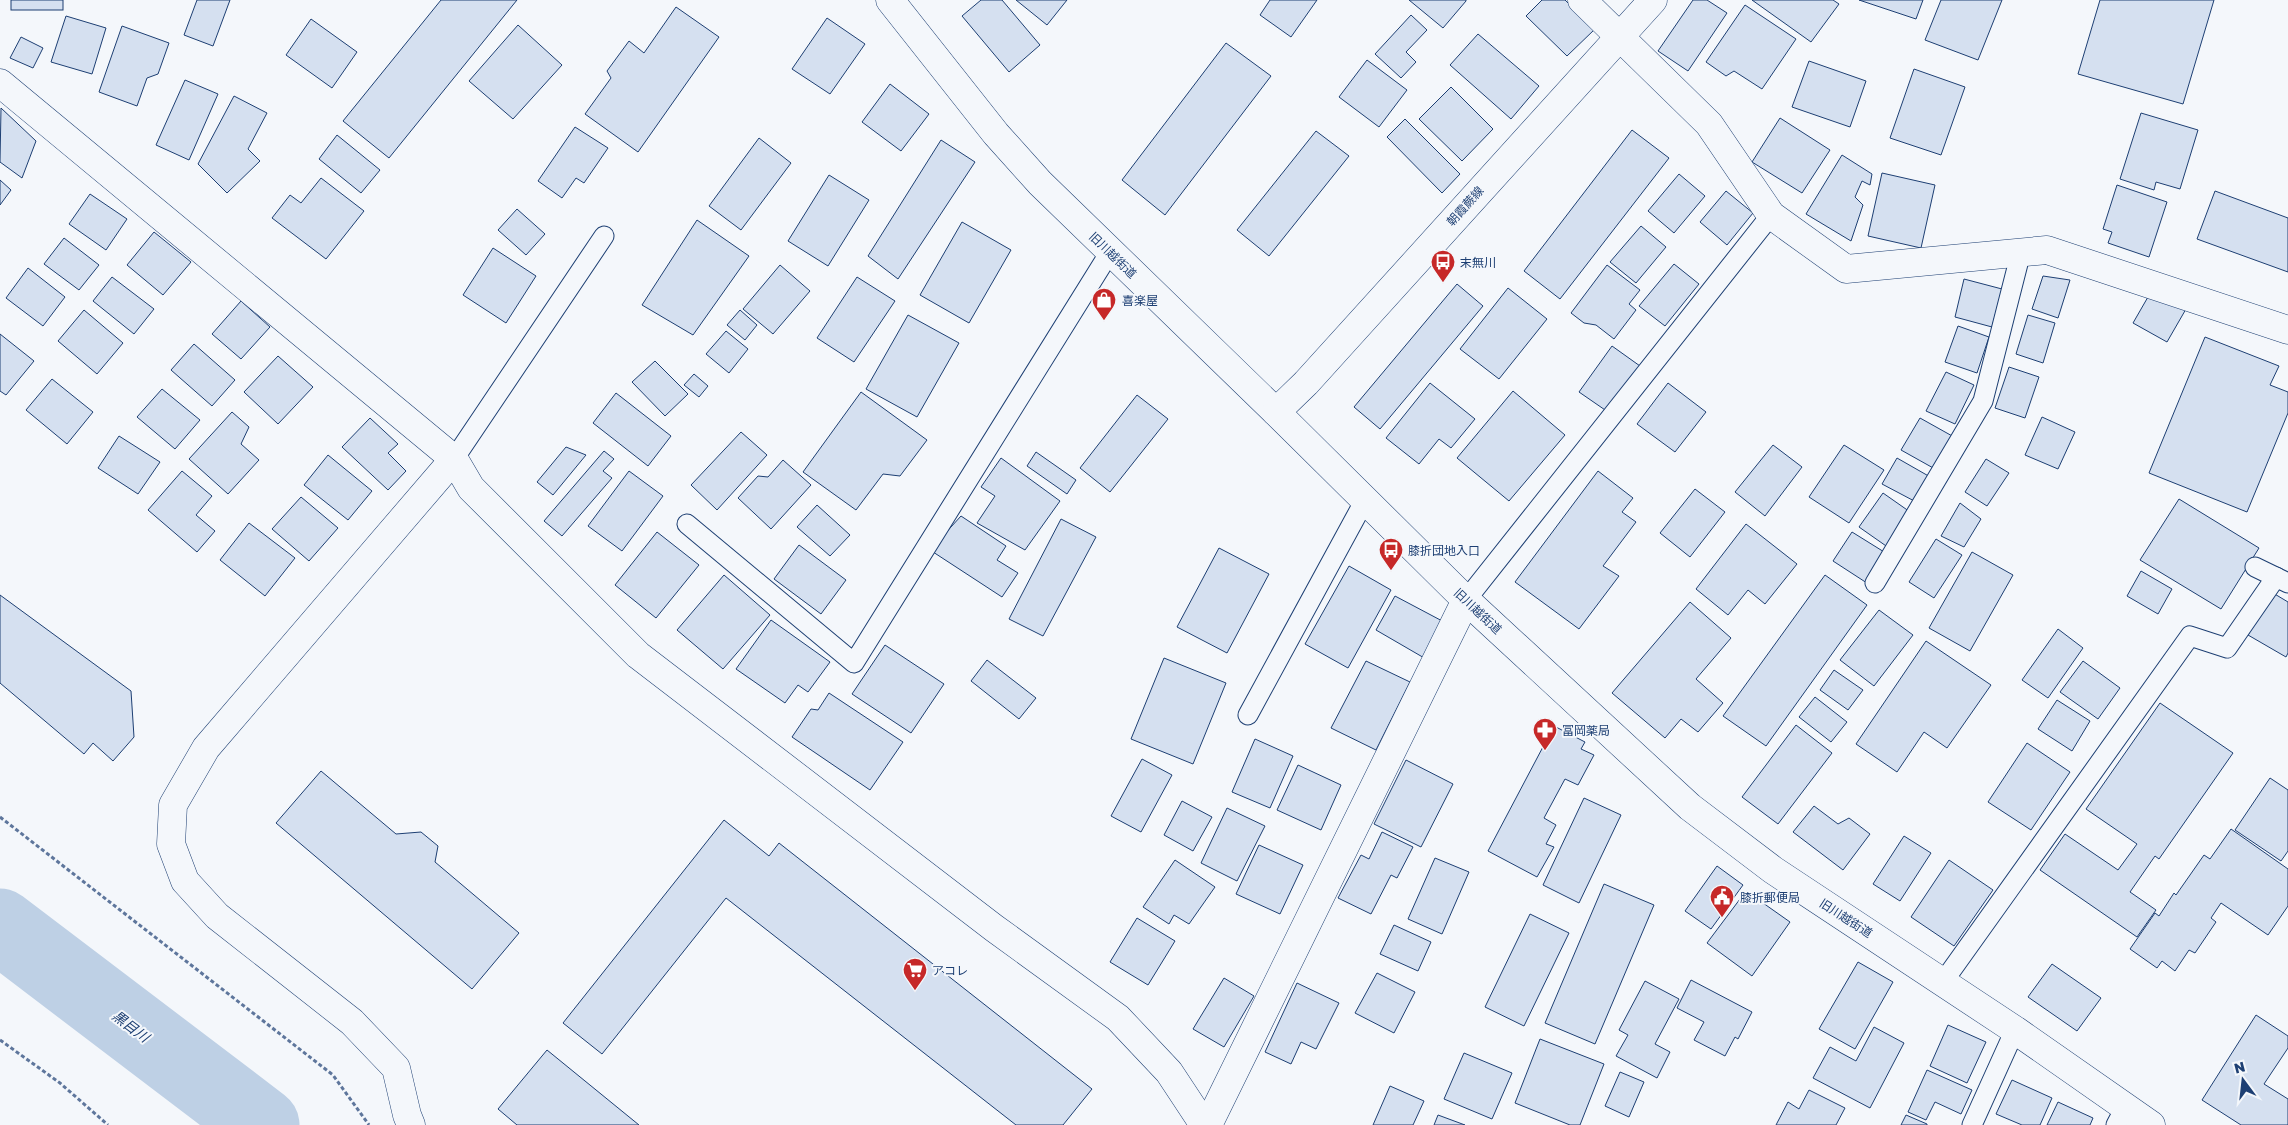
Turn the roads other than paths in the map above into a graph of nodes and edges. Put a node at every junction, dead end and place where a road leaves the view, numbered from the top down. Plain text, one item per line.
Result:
1 (890, 0) edge
2 (1582, 0) edge
3 (1653, 0) edge
4 (1620, 36) junction
5 (0, 83) edge
6 (1771, 215) junction
7 (604, 236) dead end
8 (1110, 252) junction
9 (2021, 252) junction
10 (2288, 330) edge
11 (1276, 412) junction
12 (454, 459) junction
13 (1365, 500) junction
14 (687, 524) dead end
15 (2254, 567) dead end
16 (2282, 580) edge
17 (1875, 583) dead end
18 (1466, 600) junction
19 (1248, 715) dead end
20 (1943, 982) junction
21 (2016, 1030) junction
22 (2121, 1116) edge
23 (411, 1125) edge
24 (1204, 1125) edge
25 (1208, 1125) edge
26 (1972, 1125) edge
27 (2151, 1125) edge

1 - 8 street, 旧川越街道
2 - 4 street
3 - 4 street, 朝霞蕨線
4 - 6 street
4 - 11 street, 朝霞蕨線
5 - 12 street
6 - 9 street
6 - 18 lane
7 - 12 lane
8 - 11 street, 旧川越街道
8 - 14 lane
9 - 10 street
9 - 17 lane
11 - 13 street, 旧川越街道
12 - 23 street
12 - 24 street
13 - 18 street, 旧川越街道
13 - 19 lane
15 - 16 lane
16 - 20 lane
18 - 20 street, 旧川越街道
18 - 25 street
20 - 21 street, 旧川越街道
21 - 22 street, 旧川越街道
21 - 26 lane
22 - 27 street, 旧川越街道

